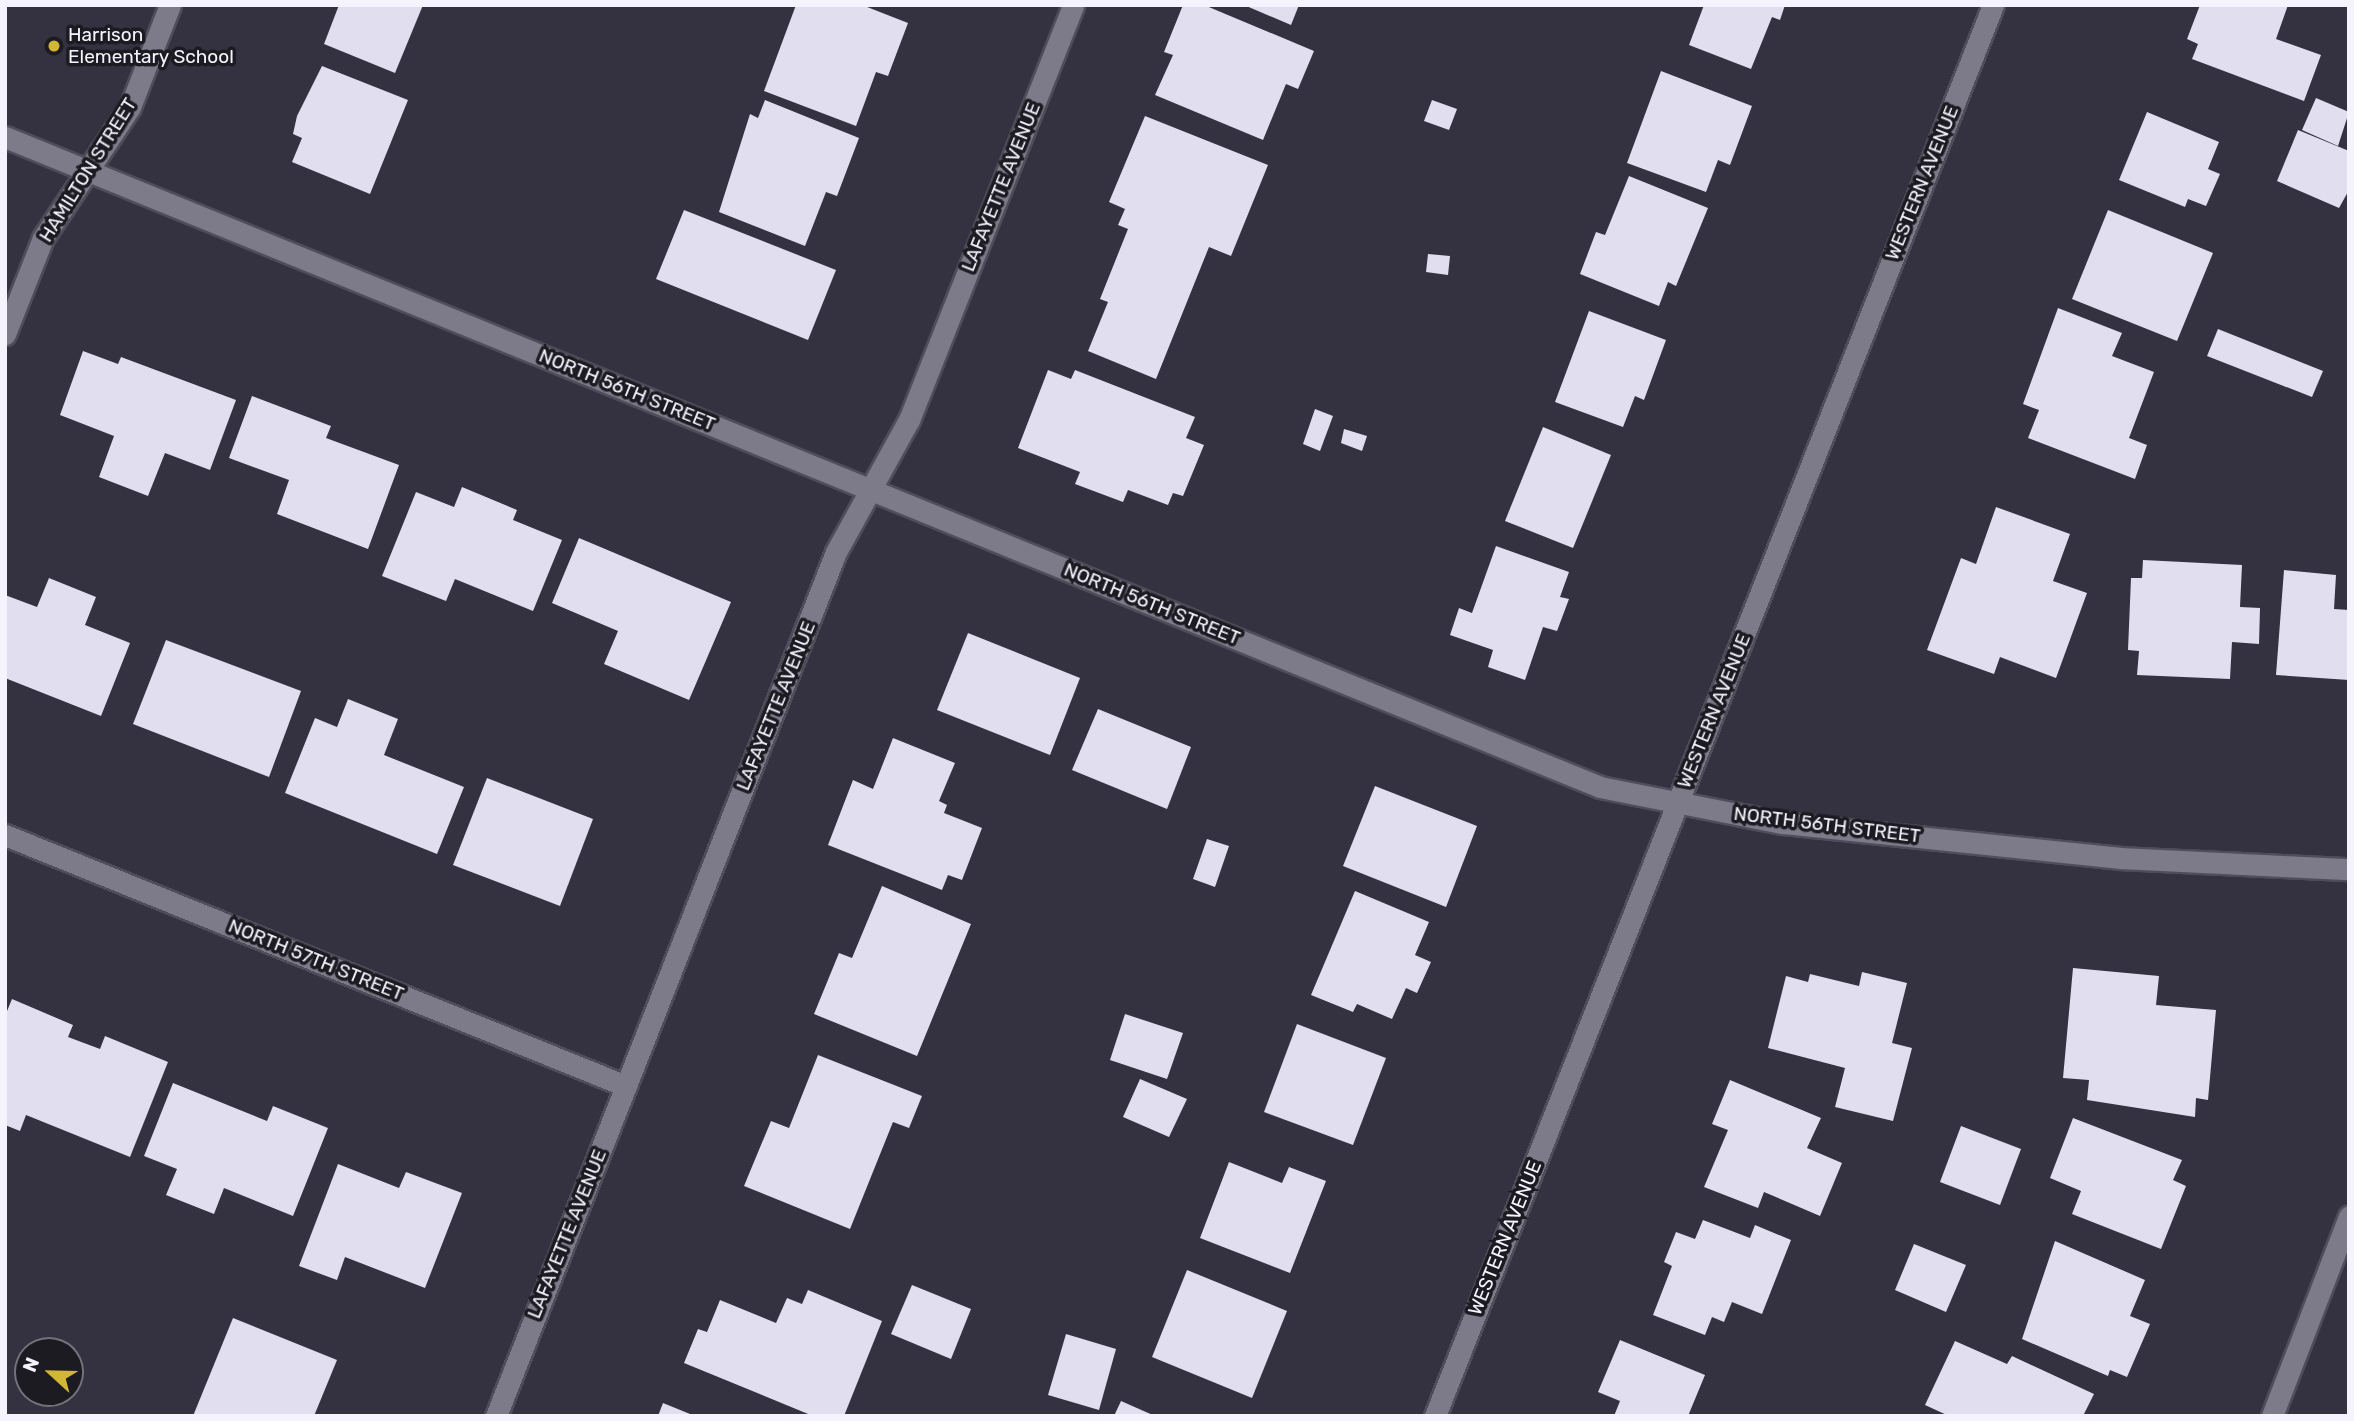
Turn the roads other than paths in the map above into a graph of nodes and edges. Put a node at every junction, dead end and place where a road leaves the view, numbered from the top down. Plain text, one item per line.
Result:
1 (170, 5) edge
2 (1073, 5) edge
3 (1993, 5) edge
4 (5, 136) edge
5 (88, 170) junction
6 (5, 334) edge
7 (871, 489) junction
8 (1677, 802) junction
9 (5, 835) edge
10 (2349, 869) edge
11 (626, 1086) junction
12 (2349, 1216) edge
13 (496, 1416) edge
14 (1434, 1416) edge
15 (2272, 1416) edge

1 - 5 street, HAMILTON STREET
2 - 7 street, LAFAYETTE AVENUE
3 - 8 street, WESTERN AVENUE
4 - 5 street, NORTH 56TH STREET
5 - 6 street, HAMILTON STREET
5 - 7 street, NORTH 56TH STREET
7 - 8 street, NORTH 56TH STREET
7 - 11 street, LAFAYETTE AVENUE
8 - 10 street, NORTH 56TH STREET
8 - 14 street, WESTERN AVENUE
9 - 11 street, NORTH 57TH STREET
11 - 13 street, LAFAYETTE AVENUE
12 - 15 street

